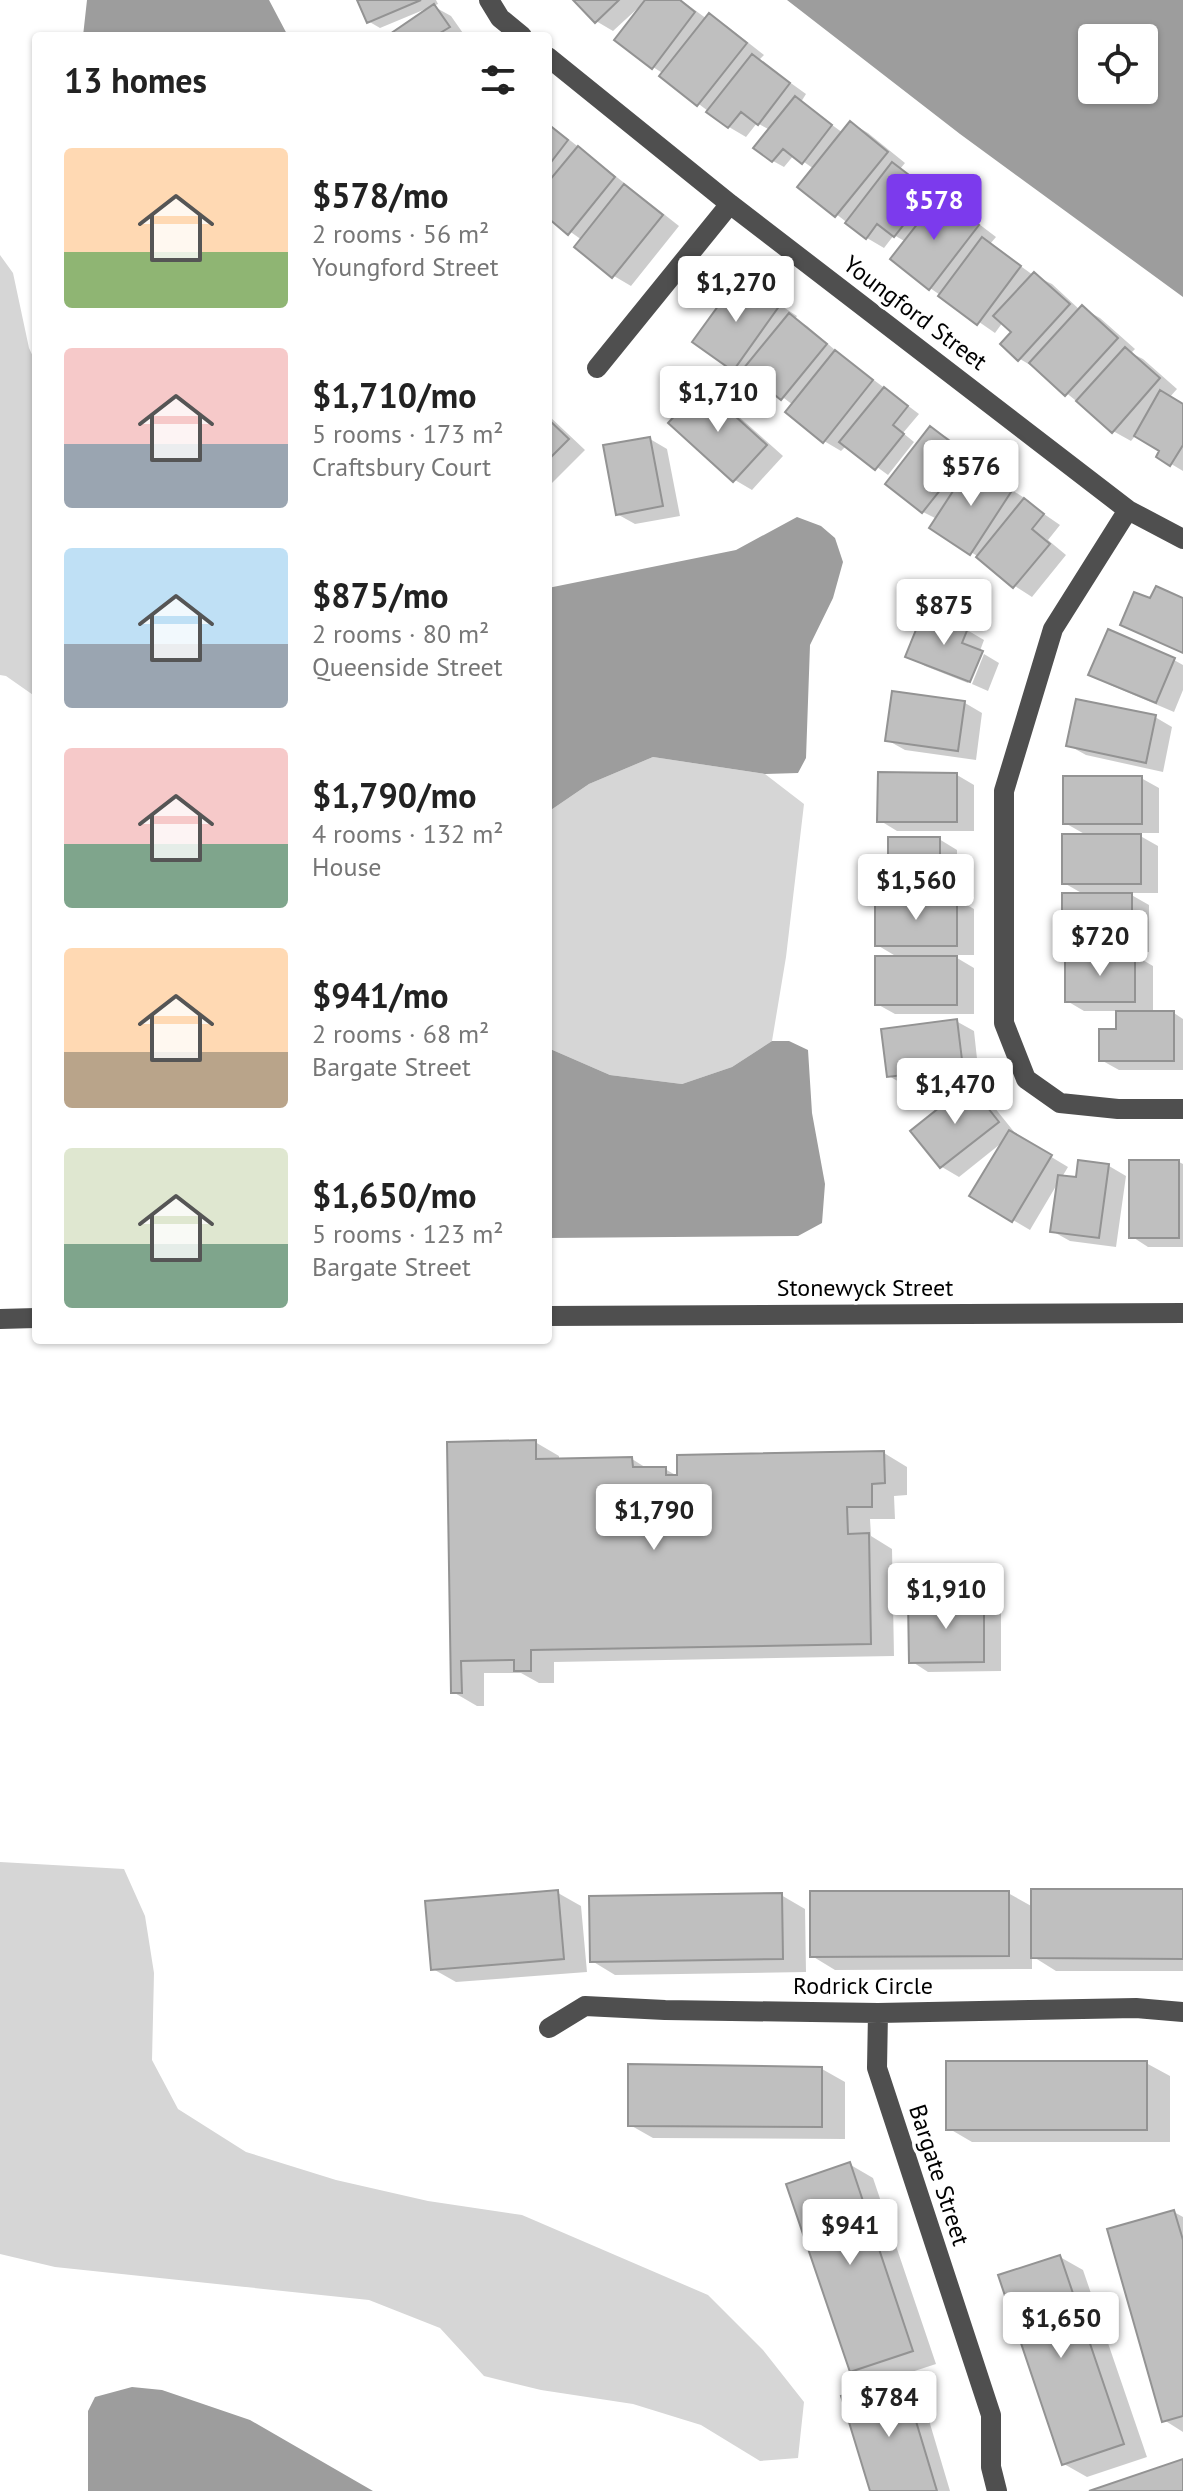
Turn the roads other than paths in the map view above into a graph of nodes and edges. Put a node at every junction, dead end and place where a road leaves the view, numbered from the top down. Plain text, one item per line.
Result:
1 (489, 0) edge
2 (517, 32) edge
3 (552, 60) edge
4 (730, 204) junction
5 (597, 368) dead end
6 (1128, 510) junction
7 (1183, 539) edge
8 (1183, 1109) edge
9 (1183, 1313) edge
10 (552, 1316) edge
11 (32, 1318) edge
12 (0, 1319) edge
13 (1183, 2012) edge
14 (878, 2013) junction
15 (549, 2028) dead end
16 (997, 2491) edge

1 - 2 street
3 - 4 street, Youngford Street
4 - 5 street
4 - 6 street, Youngford Street
6 - 7 street, Youngford Street
6 - 8 street
9 - 10 street, Stonewyck Street
11 - 12 street
13 - 14 street, Rodrick Circle
14 - 15 street, Rodrick Circle
14 - 16 street, Bargate Street

